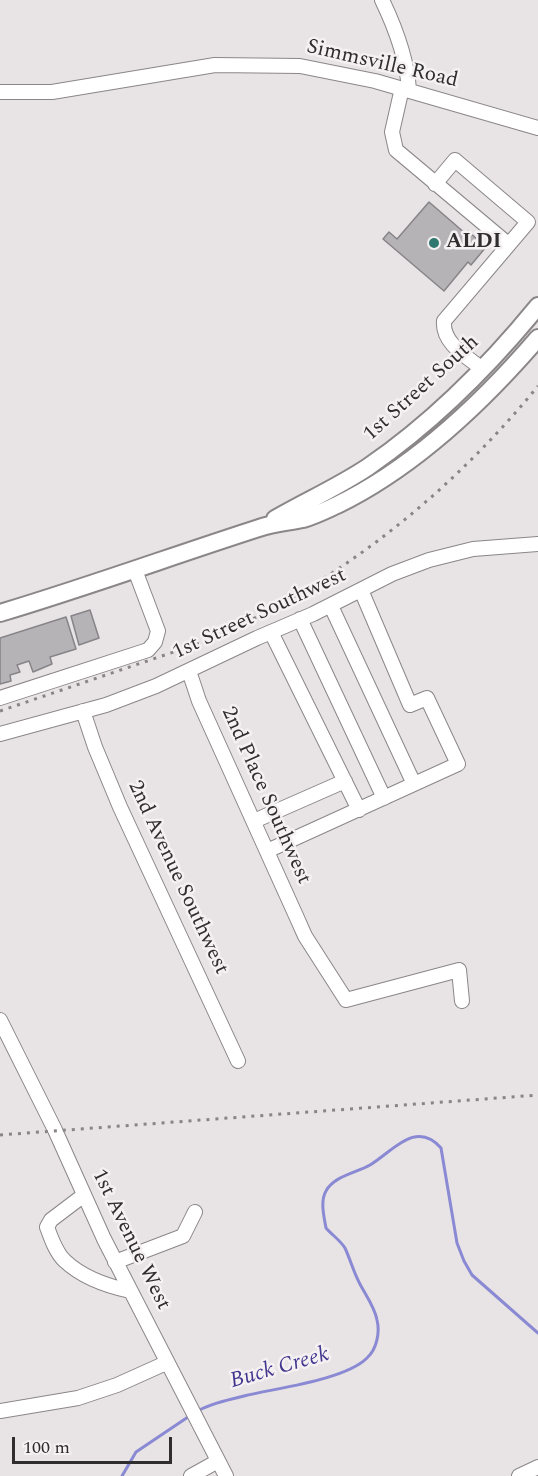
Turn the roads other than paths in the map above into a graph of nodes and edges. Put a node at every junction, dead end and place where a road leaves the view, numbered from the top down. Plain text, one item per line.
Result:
1 (382, 0) edge
2 (406, 89) junction
3 (0, 93) edge
4 (538, 128) edge
5 (435, 184) junction
6 (508, 244) junction
7 (538, 306) edge
8 (538, 338) edge
9 (481, 368) junction
10 (354, 486) junction
11 (538, 544) edge
12 (135, 570) junction
13 (361, 591) junction
14 (331, 606) junction
15 (0, 613) edge
16 (300, 620) junction
17 (272, 632) junction
18 (189, 671) junction
19 (0, 698) edge
20 (83, 711) junction
21 (0, 734) edge
22 (345, 781) junction
23 (414, 784) junction
24 (384, 798) junction
25 (359, 810) junction
26 (254, 821) junction
27 (267, 851) junction
28 (462, 1002) dead end
29 (0, 1020) edge
30 (238, 1061) dead end
31 (84, 1195) junction
32 (195, 1212) dead end
33 (116, 1262) junction
34 (130, 1291) junction
35 (166, 1363) junction
36 (0, 1412) edge
37 (218, 1461) junction
38 (538, 1467) edge
39 (191, 1476) edge
40 (226, 1476) edge
41 (519, 1476) edge

1 - 2 street
2 - 3 street, Simmsville Road
2 - 4 street, Simmsville Road
2 - 5 street
5 - 6 street
5 - 6 street
6 - 9 street
7 - 9 main road, 1st Street South
8 - 10 main road, 1st Street South
9 - 10 main road, 1st Street South
10 - 12 main road, 1st Street South
11 - 13 street, 1st Street Southwest
12 - 15 main road, 1st Street South
12 - 19 street
13 - 14 street, 1st Street Southwest
13 - 23 street
14 - 16 street, 1st Street Southwest
14 - 23 street
16 - 17 street, 1st Street Southwest
16 - 24 street
17 - 18 street, 1st Street Southwest
17 - 22 street
18 - 20 street, 1st Street Southwest
18 - 26 street, 2nd Place Southwest
20 - 21 street, 1st Street Southwest
20 - 30 street, 2nd Avenue Southwest
22 - 25 street
22 - 26 street
23 - 24 street
24 - 25 street
25 - 27 street
26 - 27 street, 2nd Place Southwest
27 - 28 street, 2nd Place Southwest
29 - 31 street, 1st Avenue West
31 - 33 street, 1st Avenue West
31 - 34 street
32 - 33 street
33 - 34 street, 1st Avenue West
34 - 35 street, 1st Avenue West
35 - 36 street
35 - 37 street, 1st Avenue West
37 - 39 street
37 - 40 street, 1st Avenue West
38 - 41 street

